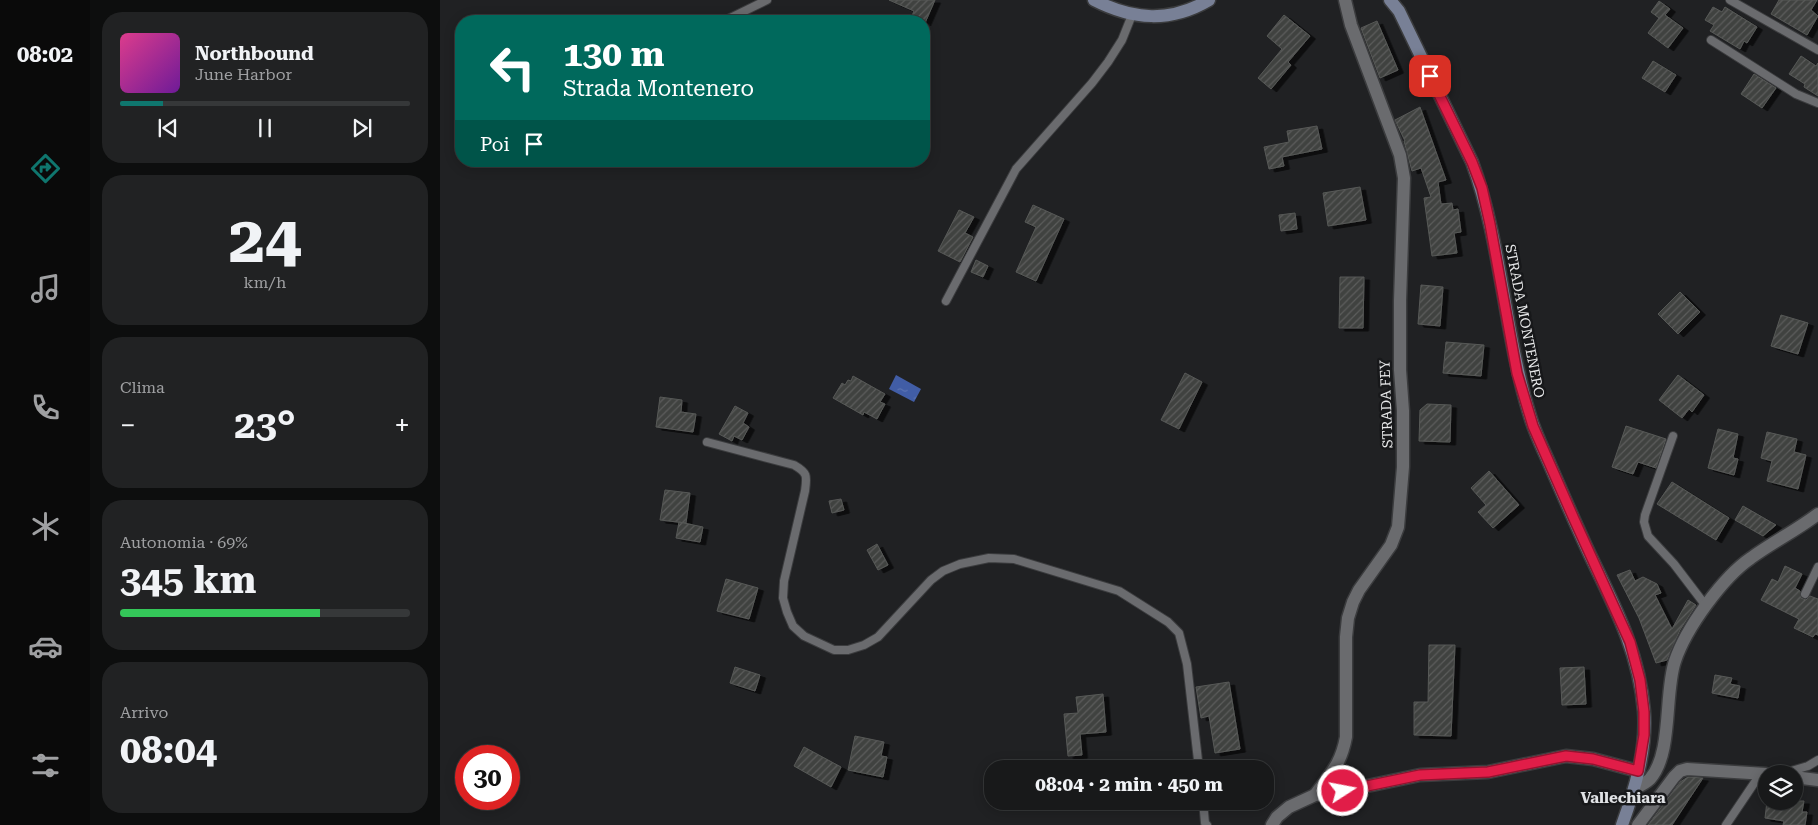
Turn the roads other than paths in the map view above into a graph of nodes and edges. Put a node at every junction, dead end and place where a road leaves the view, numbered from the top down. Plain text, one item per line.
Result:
1 (767, 0) edge
2 (1094, 0) edge
3 (1209, 0) edge
4 (1344, 0) edge
5 (1390, 0) edge
6 (1730, 0) edge
7 (736, 15) edge
8 (1132, 15) junction
9 (1711, 40) dead end
10 (1818, 50) edge
11 (1818, 104) edge
12 (946, 301) dead end
13 (1673, 436) dead end
14 (707, 442) dead end
15 (1817, 516) edge
16 (1818, 567) edge
17 (1805, 594) dead end
18 (1706, 606) junction
19 (1198, 760) edge
20 (1818, 760) edge
21 (1803, 767) edge
22 (1638, 771) junction
23 (1758, 774) edge
24 (1803, 778) edge
25 (1818, 780) edge
26 (1758, 782) edge
27 (1634, 789) junction
28 (1315, 795) junction
29 (1204, 810) edge
30 (1207, 825) edge
31 (1272, 825) edge
32 (1622, 825) edge
33 (1638, 825) edge
34 (1726, 825) edge

1 - 7 lane
2 - 8 main road
3 - 8 main road
4 - 28 street, STRADA FEY
5 - 22 main road, STRADA MONTENERO
6 - 10 lane
8 - 12 lane
9 - 11 lane
13 - 18 lane
14 - 19 lane
15 - 18 street
16 - 17 lane
18 - 27 street
20 - 21 lane
22 - 27 main road, STRADA MONTENERO
22 - 28 street, STRADA FEY
23 - 33 street
24 - 25 street
26 - 34 lane
27 - 32 main road, STRADA MONTENERO
28 - 31 street, STRADA FEY
29 - 30 lane

